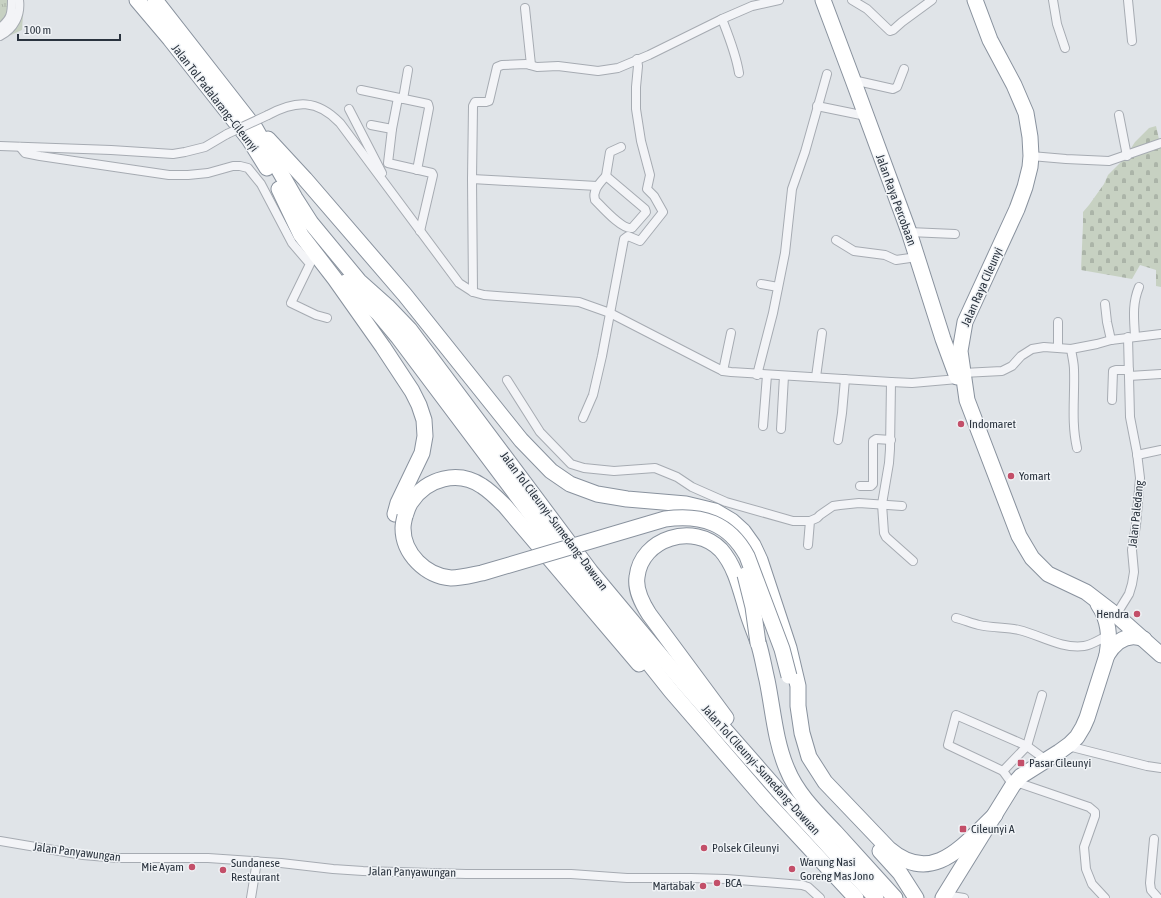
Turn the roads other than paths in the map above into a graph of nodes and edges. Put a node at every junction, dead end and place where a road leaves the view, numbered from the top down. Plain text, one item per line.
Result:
1 (12, 0) edge
2 (19, 0) edge
3 (137, 0) edge
4 (156, 0) edge
5 (779, 0) edge
6 (823, 0) edge
7 (852, 0) edge
8 (932, 0) edge
9 (975, 0) edge
10 (1053, 0) edge
11 (1128, 0) edge
12 (524, 8) dead end
13 (722, 19) junction
14 (0, 28) edge
15 (0, 36) edge
16 (1132, 41) dead end
17 (1065, 48) dead end
18 (637, 59) junction
19 (531, 65) junction
20 (904, 69) dead end
21 (408, 70) dead end
22 (739, 73) dead end
23 (827, 74) dead end
24 (853, 80) junction
25 (361, 90) dead end
26 (400, 98) junction
27 (817, 106) junction
28 (349, 109) dead end
29 (1119, 115) dead end
30 (866, 116) junction
31 (371, 125) dead end
32 (255, 128) junction
33 (392, 129) junction
34 (1161, 143) edge
35 (0, 146) edge
36 (20, 147) junction
37 (621, 147) dead end
38 (1031, 156) junction
39 (1127, 156) junction
40 (418, 170) junction
41 (606, 176) junction
42 (472, 179) junction
43 (597, 186) junction
44 (393, 193) junction
45 (285, 201) junction
46 (420, 231) junction
47 (909, 232) junction
48 (955, 234) dead end
49 (836, 240) dead end
50 (917, 257) junction
51 (761, 284) dead end
52 (778, 287) junction
53 (1139, 288) dead end
54 (473, 292) junction
55 (1105, 304) dead end
56 (610, 313) junction
57 (327, 318) dead end
58 (1058, 322) dead end
59 (731, 333) dead end
60 (822, 333) dead end
61 (1161, 334) edge
62 (962, 336) junction
63 (1132, 337) junction
64 (943, 339) junction
65 (1111, 340) junction
66 (1058, 348) junction
67 (1071, 349) junction
68 (723, 371) junction
69 (1129, 373) junction
70 (1161, 374) edge
71 (757, 375) junction
72 (767, 375) junction
73 (784, 376) junction
74 (960, 376) junction
75 (816, 378) junction
76 (845, 379) junction
77 (507, 380) dead end
78 (891, 382) junction
79 (1112, 400) dead end
80 (583, 418) dead end
81 (764, 426) dead end
82 (781, 429) dead end
83 (838, 440) dead end
84 (891, 440) junction
85 (1077, 448) dead end
86 (1161, 450) edge
87 (1137, 455) junction
88 (860, 486) dead end
89 (882, 504) junction
90 (902, 506) dead end
91 (400, 515) junction
92 (810, 521) junction
93 (808, 545) dead end
94 (913, 561) dead end
95 (1086, 592) junction
96 (1116, 615) junction
97 (956, 618) dead end
98 (1109, 635) junction
99 (1144, 639) junction
100 (633, 641) junction
101 (758, 643) junction
102 (1160, 652) edge
103 (1107, 655) junction
104 (1042, 695) dead end
105 (798, 706) junction
106 (774, 717) junction
107 (1027, 746) junction
108 (1068, 746) junction
109 (1046, 760) junction
110 (1161, 768) edge
111 (1003, 771) junction
112 (1015, 783) junction
113 (789, 803) junction
114 (995, 815) junction
115 (1154, 839) dead end
116 (0, 841) edge
117 (886, 852) junction
118 (257, 861) junction
119 (942, 861) junction
120 (957, 876) junction
121 (944, 896) edge
122 (251, 898) edge
123 (820, 898) edge
124 (856, 898) edge
125 (876, 898) edge
126 (895, 898) edge
127 (904, 898) edge
128 (916, 898) edge
129 (964, 898) edge
130 (1105, 898) edge
131 (1158, 898) edge

1 - 14 street
2 - 15 street
3 - 45 highway, Jalan Tol Padalarang–Cileunyi
4 - 32 highway, Jalan Tol Padalarang–Cileunyi
5 - 13 street
6 - 24 highway, Jalan Raya Percobaan
7 - 8 street
9 - 38 highway, Jalan Raya Cileunyi
10 - 17 street
11 - 16 street
12 - 19 street
13 - 18 street
13 - 22 street
18 - 19 street
18 - 56 street
19 - 42 street
20 - 24 street
21 - 26 street
23 - 27 street
24 - 30 highway, Jalan Raya Percobaan
25 - 26 street
26 - 33 street
26 - 40 street
27 - 30 street
27 - 52 street
28 - 44 street
29 - 39 street
30 - 47 highway, Jalan Raya Percobaan
31 - 33 street
32 - 100 highway, Jalan Tol Cileunyi–Sumedang–Dawuan
32 - 105 highway
33 - 40 street
34 - 39 street
35 - 36 street
36 - 44 street, bridge
36 - 57 street
37 - 41 street
38 - 39 street
38 - 62 highway, Jalan Raya Cileunyi
40 - 46 street
41 - 43 street
41 - 43 street
42 - 43 street
42 - 54 street
44 - 46 street
45 - 91 highway
45 - 100 highway, Jalan Tol Cileunyi–Sumedang–Dawuan
46 - 54 street
47 - 48 street
47 - 50 highway, Jalan Raya Percobaan
49 - 50 street
50 - 64 highway, Jalan Raya Percobaan
51 - 52 street
52 - 71 street
53 - 63 street, Jalan Paledang
54 - 56 street
55 - 65 street
56 - 68 street
56 - 80 street
58 - 66 street
59 - 68 street
60 - 75 street
61 - 63 street
62 - 64 highway
62 - 74 highway, Jalan Raya Cileunyi
63 - 65 street
63 - 69 street, Jalan Paledang
64 - 74 highway, Jalan Raya Percobaan
65 - 67 street
66 - 67 street
66 - 74 street
67 - 85 street
68 - 71 street
69 - 70 street
69 - 79 street
69 - 87 street, Jalan Paledang
71 - 72 street
72 - 73 street
72 - 81 street
73 - 75 street
73 - 82 street
74 - 78 street
74 - 95 highway, Jalan Raya Percobaan
75 - 76 street
76 - 78 street
76 - 83 street
77 - 92 street
78 - 84 street
84 - 88 street
84 - 89 street
86 - 87 street
87 - 96 street, Jalan Paledang
89 - 90 street
89 - 92 street
89 - 94 street
91 - 100 highway
91 - 101 highway, bridge
91 - 105 highway, bridge
92 - 93 street
95 - 96 highway
95 - 98 highway
96 - 99 highway
97 - 98 street
98 - 103 highway
99 - 102 highway
99 - 103 highway
100 - 113 highway, Jalan Tol Cileunyi–Sumedang–Dawuan
100 - 124 highway, Jalan Tol Cileunyi–Sumedang–Dawuan
101 - 106 highway
101 - 113 highway, bridge
103 - 108 highway
104 - 107 street
105 - 117 highway
106 - 126 highway
106 - 127 highway
107 - 109 street
107 - 111 street
107 - 111 street
108 - 109 highway
108 - 110 street
109 - 112 highway
111 - 112 street
112 - 114 highway
112 - 130 street
113 - 125 highway, Jalan Tol Cileunyi–Sumedang–Dawuan
114 - 119 highway
114 - 120 highway
115 - 131 street
116 - 118 street, Jalan Panyawungan
117 - 119 highway
117 - 128 highway
118 - 122 street
118 - 123 street, Jalan Panyawungan
119 - 120 highway
120 - 121 highway
121 - 129 street

